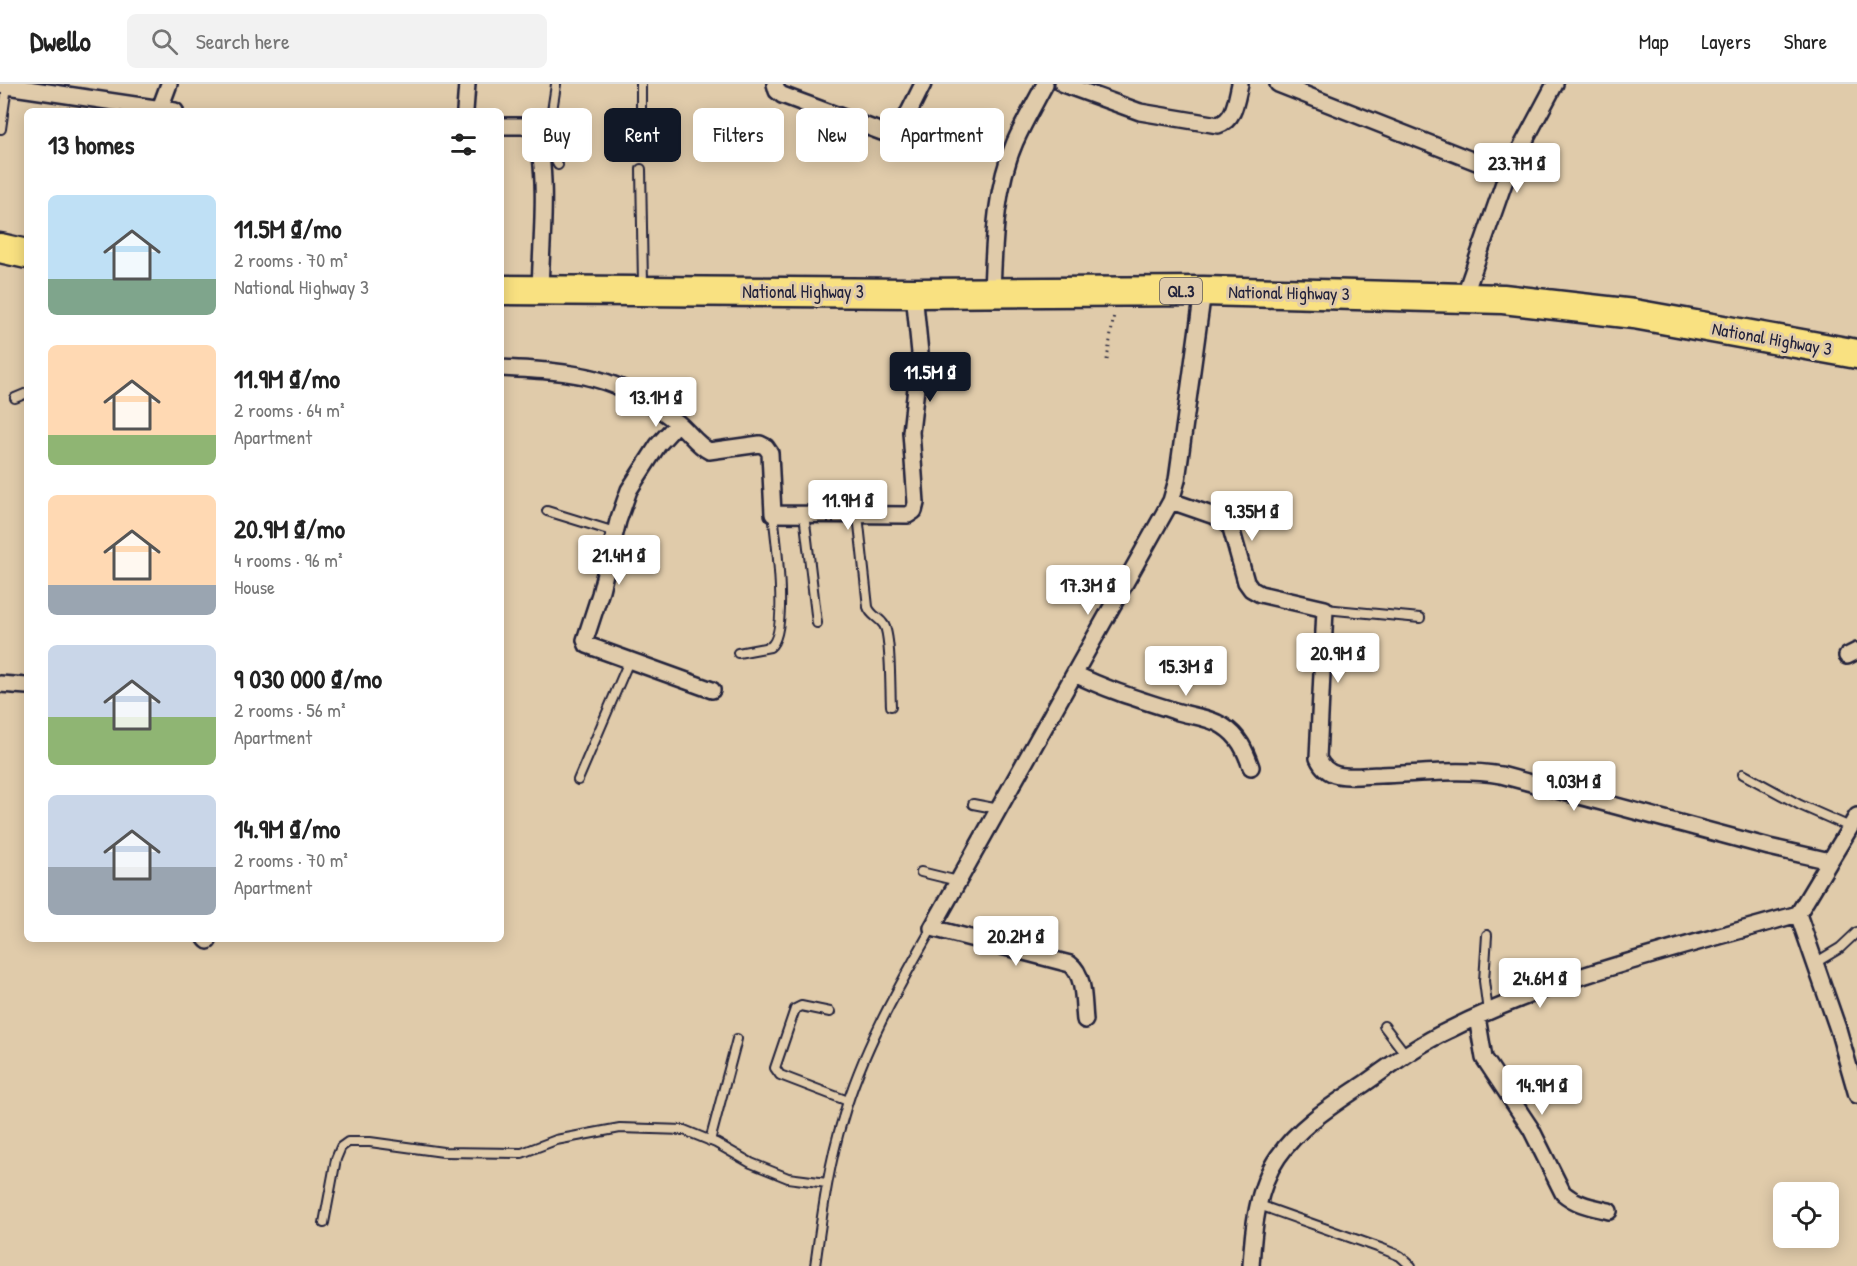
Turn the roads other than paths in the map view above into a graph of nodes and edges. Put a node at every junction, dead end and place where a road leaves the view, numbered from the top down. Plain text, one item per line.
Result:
1 (169, 84) edge
2 (467, 84) edge
3 (556, 84) edge
4 (641, 84) edge
5 (775, 84) edge
6 (922, 84) edge
7 (1045, 84) edge
8 (1063, 84) edge
9 (1240, 84) edge
10 (1278, 84) edge
11 (1555, 84) edge
12 (4, 86) edge
13 (146, 108) edge
14 (160, 108) edge
15 (465, 108) edge
16 (641, 108) edge
17 (911, 108) edge
18 (504, 126) edge
19 (1, 129) edge
20 (880, 133) edge
21 (558, 165) dead end
22 (641, 169) dead end
23 (1507, 174) junction
24 (0, 248) edge
25 (24, 253) edge
26 (504, 290) edge
27 (540, 291) junction
28 (1203, 291) junction
29 (643, 292) junction
30 (992, 292) junction
31 (914, 293) junction
32 (1464, 297) junction
33 (1857, 354) edge
34 (504, 368) edge
35 (24, 394) edge
36 (15, 398) dead end
37 (678, 423) junction
38 (1171, 501) junction
39 (547, 511) dead end
40 (773, 514) junction
41 (804, 514) junction
42 (858, 515) junction
43 (615, 532) junction
44 (1325, 609) junction
45 (1420, 618) dead end
46 (817, 622) dead end
47 (738, 653) dead end
48 (629, 661) junction
49 (1075, 674) junction
50 (0, 684) edge
51 (24, 686) edge
52 (712, 690) dead end
53 (891, 706) dead end
54 (1251, 767) dead end
55 (1743, 774) dead end
56 (578, 780) dead end
57 (973, 804) dead end
58 (999, 809) junction
59 (1854, 821) edge
60 (1830, 861) junction
61 (921, 872) dead end
62 (958, 881) junction
63 (1798, 914) junction
64 (932, 928) junction
65 (1857, 932) edge
66 (1487, 935) dead end
67 (1815, 963) junction
68 (830, 1012) dead end
69 (1482, 1014) junction
70 (1085, 1020) dead end
71 (1384, 1026) dead end
72 (737, 1039) dead end
73 (1407, 1056) junction
74 (1857, 1095) edge
75 (848, 1101) junction
76 (710, 1141) junction
77 (827, 1183) junction
78 (1259, 1205) junction
79 (1609, 1211) dead end
80 (324, 1223) dead end
81 (815, 1266) edge
82 (1251, 1266) edge
83 (1411, 1266) edge

1 - 14 street
2 - 15 street
3 - 21 lane
4 - 16 lane
5 - 20 street
6 - 17 street
7 - 30 street
8 - 9 street
10 - 23 street
11 - 23 street
12 - 13 street
12 - 19 lane
18 - 27 street
22 - 29 lane
23 - 32 street
24 - 25 highway
26 - 27 highway, National Highway 3 / QL.3
27 - 29 highway, National Highway 3 / QL.3
28 - 30 highway, National Highway 3 / QL.3
28 - 32 highway, National Highway 3 / QL.3
28 - 38 street
29 - 31 highway, National Highway 3 / QL.3
30 - 31 highway, National Highway 3 / QL.3
31 - 42 street
32 - 33 highway, National Highway 3 / QL.3
34 - 37 street
35 - 36 lane
37 - 40 street
37 - 43 street
38 - 44 street
38 - 49 street
39 - 43 lane
40 - 41 street
40 - 47 lane
41 - 42 street
41 - 46 lane
42 - 53 lane
43 - 48 street
44 - 45 lane
44 - 60 street
48 - 52 street
48 - 56 lane
49 - 54 street
49 - 58 street
50 - 51 street
55 - 59 lane
57 - 58 lane
58 - 62 street
59 - 60 street
60 - 63 street
61 - 62 lane
62 - 64 street
63 - 67 street
63 - 69 street
64 - 70 street
64 - 75 lane
65 - 67 lane
66 - 69 lane
67 - 74 street
68 - 75 lane
69 - 73 street
69 - 79 street
71 - 73 lane
72 - 76 lane
73 - 78 street
75 - 77 lane
76 - 77 lane
76 - 80 lane
77 - 81 lane
78 - 82 street
78 - 83 lane

